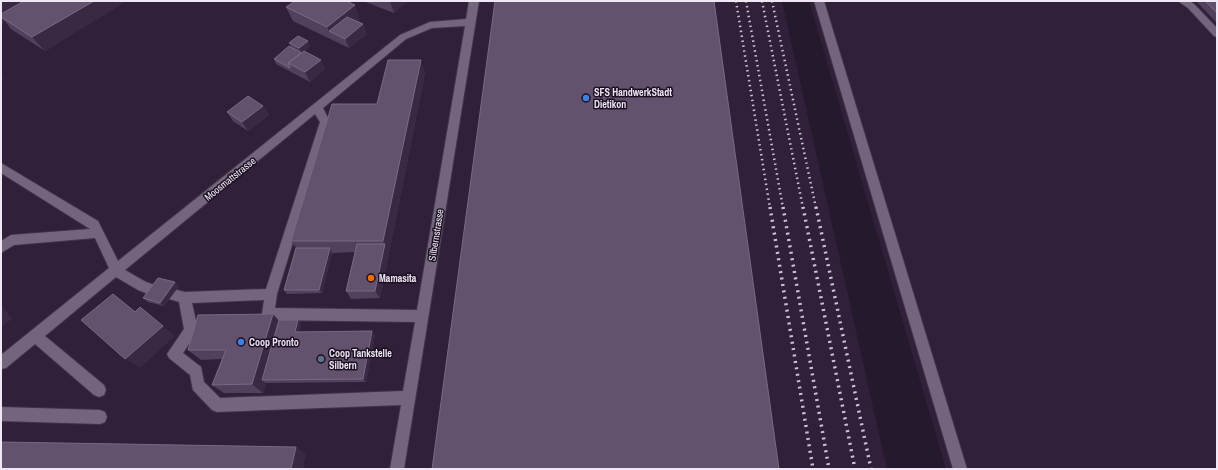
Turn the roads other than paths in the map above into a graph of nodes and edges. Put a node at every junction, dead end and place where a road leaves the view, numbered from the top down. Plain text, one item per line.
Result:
1 (474, 1) edge
2 (819, 1) edge
3 (1183, 1) edge
4 (471, 22) junction
5 (1217, 34) edge
6 (317, 108) junction
7 (1, 167) edge
8 (99, 233) junction
9 (1, 248) edge
10 (116, 271) junction
11 (156, 290) edge
12 (272, 294) junction
13 (422, 316) junction
14 (35, 336) junction
15 (1, 363) edge
16 (99, 390) dead end
17 (409, 398) junction
18 (1, 414) edge
19 (100, 417) dead end
20 (397, 469) edge
21 (960, 469) edge

1 - 4 street, Silbernstrasse
2 - 21 street
3 - 5 street
4 - 6 street, Moosmattstrasse
4 - 13 street, Silbernstrasse
6 - 10 street, Moosmattstrasse
6 - 12 street
7 - 8 street
8 - 9 street
8 - 10 street
10 - 11 street
10 - 14 street, Moosmattstrasse
12 - 13 street
12 - 17 street
13 - 17 street, Silbernstrasse
14 - 15 street, Moosmattstrasse
14 - 16 street
17 - 20 street, Silbernstrasse
18 - 19 street

